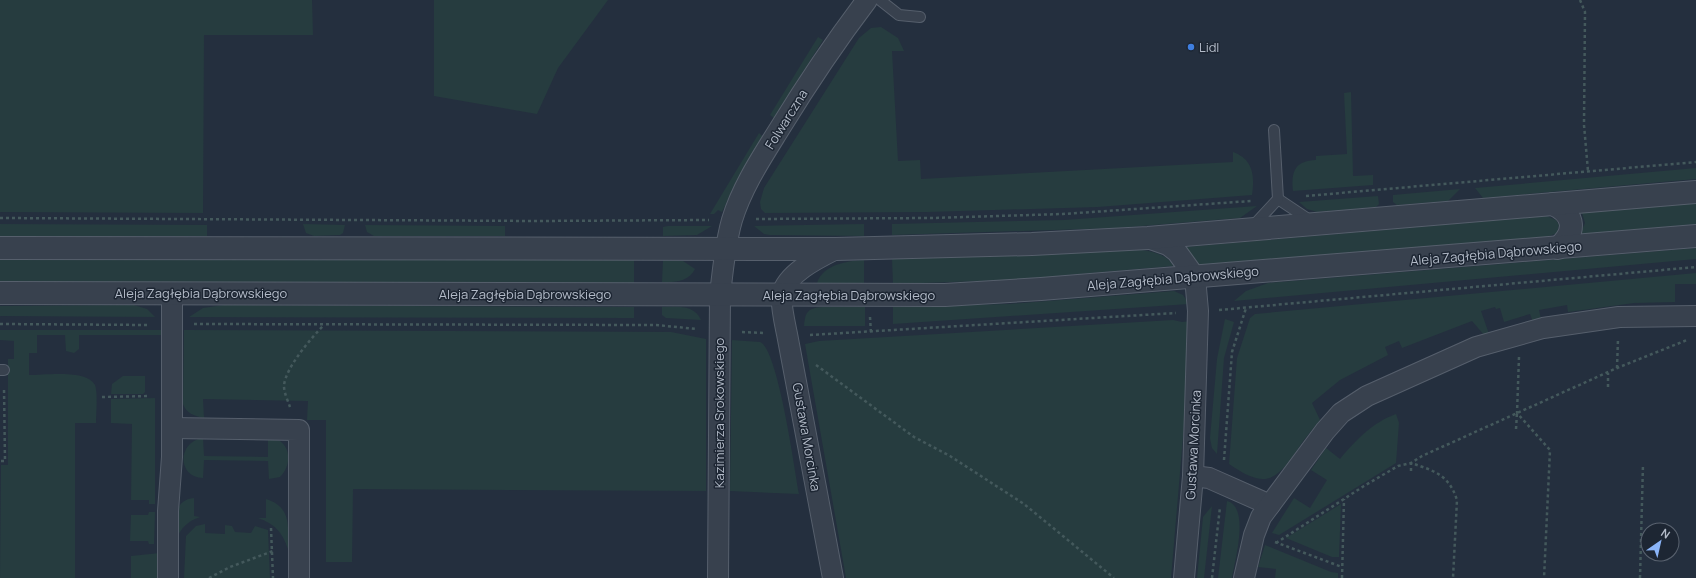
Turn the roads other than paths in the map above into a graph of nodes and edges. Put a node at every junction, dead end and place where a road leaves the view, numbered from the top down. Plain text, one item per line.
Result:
1 (866, 0) edge
2 (880, 0) edge
3 (920, 17) dead end
4 (1274, 130) dead end
5 (1696, 192) edge
6 (1278, 199) junction
7 (1553, 204) junction
8 (1317, 224) junction
9 (1249, 230) junction
10 (1696, 236) edge
11 (1148, 238) junction
12 (0, 248) edge
13 (1558, 248) junction
14 (726, 249) junction
15 (836, 249) junction
16 (1195, 277) junction
17 (0, 293) edge
18 (172, 293) junction
19 (720, 295) junction
20 (782, 295) junction
21 (1696, 316) edge
22 (172, 428) junction
23 (1193, 476) junction
24 (1270, 505) junction
25 (168, 578) edge
26 (299, 578) edge
27 (718, 578) edge
28 (833, 578) edge
29 (1184, 578) edge
30 (1244, 578) edge

1 - 14 street, Folwarczna
2 - 3 lane
4 - 6 lane
5 - 7 street
6 - 8 lane
6 - 9 lane
7 - 8 street
7 - 13 street
8 - 9 street
9 - 11 street
10 - 13 street, Aleja Zagłębia Dąbrowskiego
11 - 15 street
11 - 16 street
12 - 14 street
13 - 16 street, Aleja Zagłębia Dąbrowskiego
14 - 15 street
14 - 19 street, Kazimierza Srokowskiego
15 - 20 street
16 - 20 street, Aleja Zagłębia Dąbrowskiego
16 - 23 street, Gustawa Morcinka
17 - 18 street, Aleja Zagłębia Dąbrowskiego
18 - 19 street, Aleja Zagłębia Dąbrowskiego
18 - 22 street
19 - 20 street, Aleja Zagłębia Dąbrowskiego
19 - 27 street, Kazimierza Srokowskiego
20 - 28 street, Gustawa Morcinka
21 - 24 street
22 - 25 street
22 - 26 street
23 - 24 street
23 - 29 street, Gustawa Morcinka
24 - 30 street

